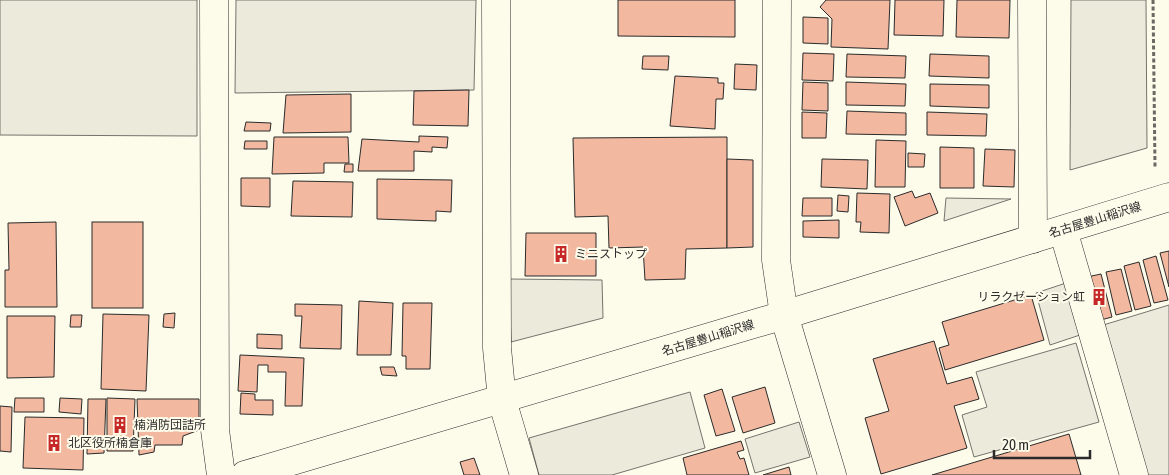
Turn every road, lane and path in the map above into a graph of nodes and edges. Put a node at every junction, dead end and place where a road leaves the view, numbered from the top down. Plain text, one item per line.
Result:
1 (214, 0) edge
2 (496, 0) edge
3 (776, 0) edge
4 (1032, 0) edge
5 (1153, 0) edge
6 (1155, 167) dead end
7 (1169, 197) edge
8 (1063, 230) junction
9 (1033, 239) junction
10 (784, 315) junction
11 (502, 400) junction
12 (221, 475) edge
13 (245, 475) edge
14 (524, 475) edge
15 (832, 475) edge
16 (1134, 475) edge

1 - 12 street
2 - 11 street
3 - 10 street
4 - 9 street
5 - 6 path
7 - 8 street, 名古屋豊山稲沢線
8 - 9 street, 名古屋豊山稲沢線
8 - 16 street
9 - 10 street, 名古屋豊山稲沢線
10 - 11 street, 名古屋豊山稲沢線
10 - 15 street
11 - 13 street, 名古屋豊山稲沢線
11 - 14 street

